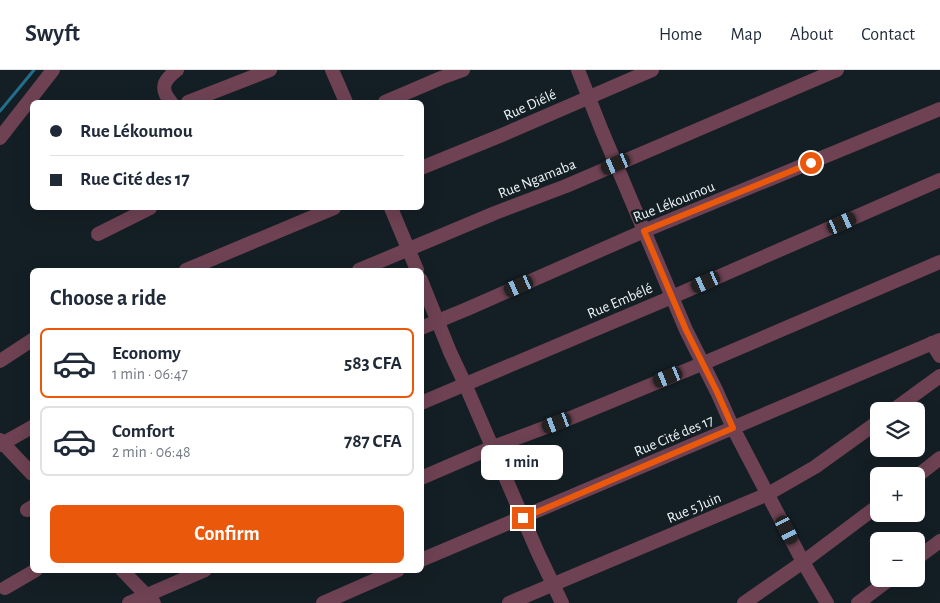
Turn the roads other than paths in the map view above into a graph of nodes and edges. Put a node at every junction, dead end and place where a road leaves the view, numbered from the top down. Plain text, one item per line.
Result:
1 (53, 70) edge
2 (270, 70) edge
3 (332, 70) edge
4 (463, 70) edge
5 (578, 70) edge
6 (652, 70) edge
7 (837, 70) edge
8 (173, 73) edge
9 (589, 97) junction
10 (170, 100) edge
11 (193, 100) edge
12 (345, 100) edge
13 (390, 100) edge
14 (940, 109) edge
15 (0, 138) edge
16 (616, 164) junction
17 (424, 167) edge
18 (940, 180) edge
19 (146, 210) edge
20 (329, 210) edge
21 (392, 210) edge
22 (644, 231) junction
23 (98, 234) dead end
24 (408, 250) junction
25 (940, 262) edge
26 (191, 268) edge
27 (364, 268) edge
28 (416, 268) edge
29 (424, 287) edge
30 (672, 297) junction
31 (438, 321) junction
32 (424, 327) edge
33 (30, 341) edge
34 (936, 342) edge
35 (940, 356) edge
36 (0, 361) edge
37 (704, 363) junction
38 (940, 376) edge
39 (465, 384) junction
40 (424, 402) edge
41 (904, 402) edge
42 (870, 427) edge
43 (30, 428) edge
44 (733, 428) junction
45 (1, 443) edge
46 (493, 447) junction
47 (940, 458) edge
48 (925, 470) edge
49 (30, 472) edge
50 (424, 477) edge
51 (768, 494) junction
52 (870, 512) edge
53 (523, 518) junction
54 (940, 541) edge
55 (925, 552) edge
56 (424, 559) edge
57 (803, 562) junction
58 (31, 573) edge
59 (125, 573) edge
60 (199, 573) edge
61 (391, 573) edge
62 (554, 585) junction
63 (879, 587) edge
64 (5, 588) dead end
65 (150, 599) edge
66 (129, 603) edge
67 (323, 603) edge
68 (509, 603) edge
69 (562, 603) edge
70 (744, 603) edge
71 (827, 603) edge
72 (858, 603) edge

1 - 15 street
2 - 11 street
3 - 12 street
4 - 13 street
5 - 9 street
6 - 9 street, Rue Diélé
7 - 16 street, Rue Ngamaba
8 - 10 street
9 - 16 street
9 - 17 street, Rue Diélé
14 - 22 street, Rue Lékoumou
16 - 22 street
16 - 24 street, Rue Ngamaba
18 - 30 street, Rue Embélé
19 - 23 street
20 - 26 street
21 - 24 street
22 - 30 street
22 - 31 street, Rue Lékoumou
24 - 27 street, Rue Ngamaba
24 - 28 street
25 - 37 street
29 - 31 street
30 - 37 street
30 - 39 street, Rue Embélé
31 - 32 street, Rue Lékoumou
31 - 39 street
33 - 36 street
34 - 35 street
34 - 44 street, Rue Cité des 17
37 - 44 street
37 - 46 street
38 - 41 street
39 - 40 street, Rue Embélé
39 - 46 street
42 - 51 street, Rue 5 Juin
43 - 45 street
44 - 51 street
44 - 53 street, Rue Cité des 17
45 - 49 street
46 - 50 street
46 - 53 street
47 - 48 street
51 - 57 street
51 - 62 street, Rue 5 Juin
52 - 57 street
53 - 56 street, Rue Cité des 17
53 - 62 street
54 - 55 street
57 - 70 street
57 - 71 street
58 - 64 street
59 - 65 street
60 - 65 street
61 - 67 street
62 - 68 street, Rue 5 Juin
62 - 69 street
63 - 72 street
65 - 66 street

